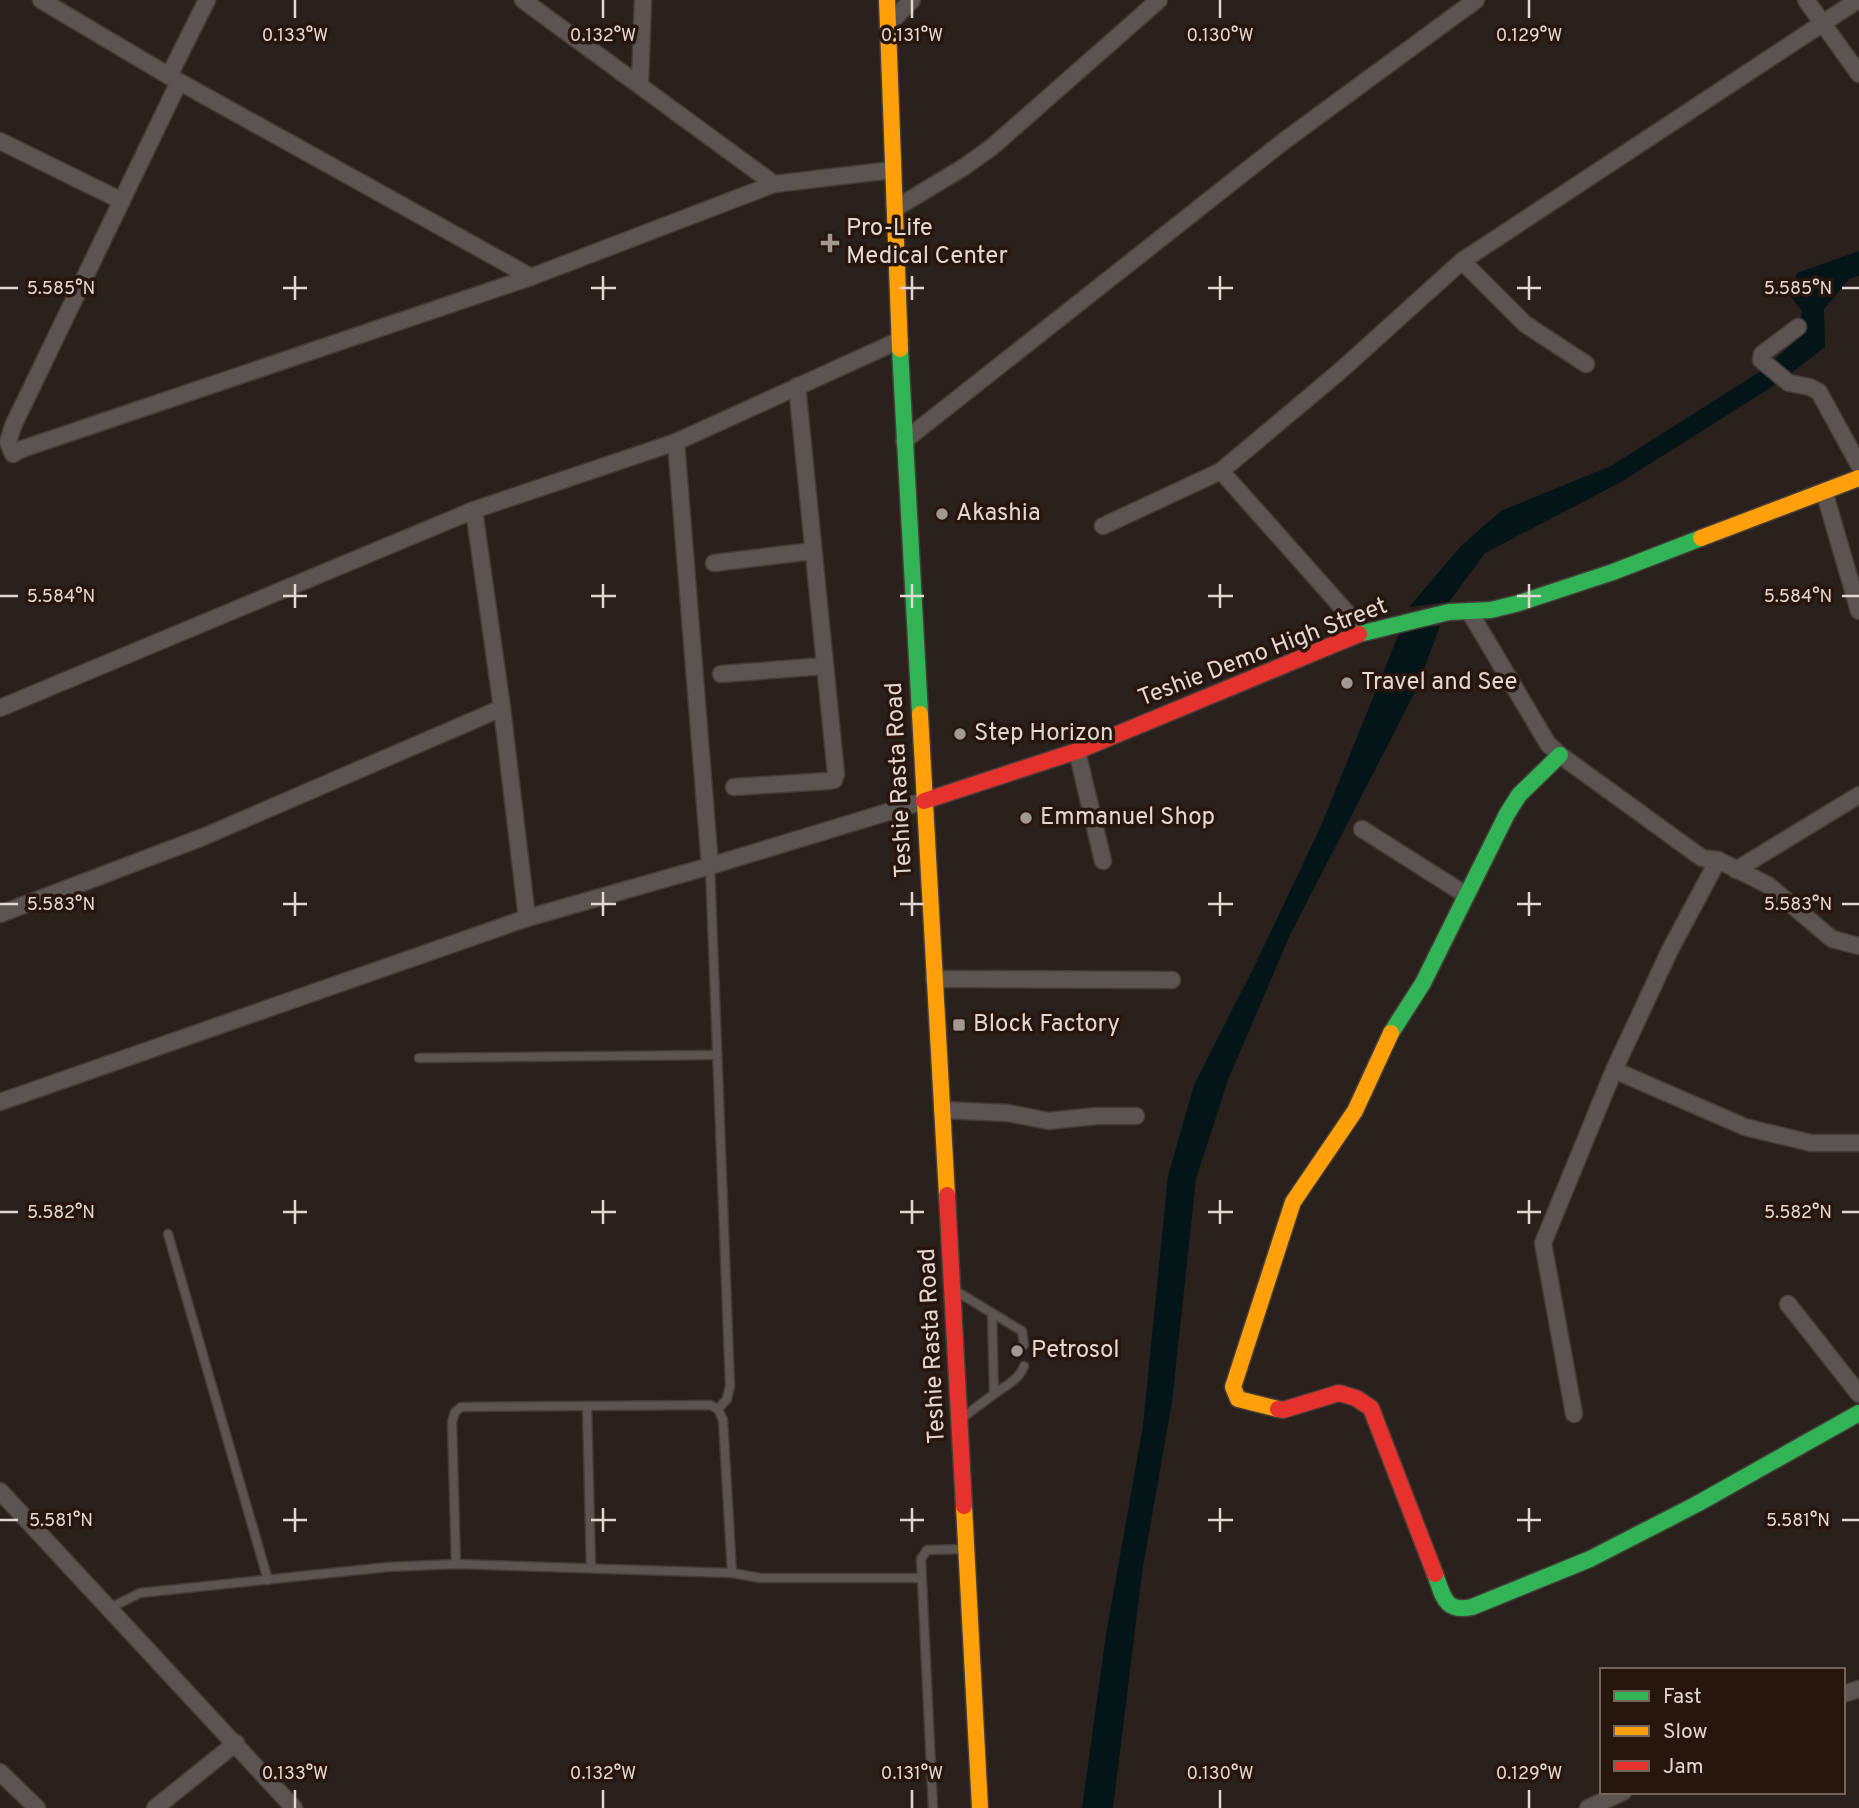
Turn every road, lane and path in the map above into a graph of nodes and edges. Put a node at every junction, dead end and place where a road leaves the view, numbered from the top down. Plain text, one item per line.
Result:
1 (41, 0) edge
2 (206, 0) edge
3 (523, 0) edge
4 (643, 0) edge
5 (887, 0) edge
6 (912, 0) edge
7 (1159, 0) edge
8 (1476, 0) edge
9 (1806, 0) edge
10 (1858, 0) edge
11 (1824, 24) junction
12 (888, 25) junction
13 (1859, 74) edge
14 (174, 79) junction
15 (640, 85) junction
16 (0, 141) edge
17 (892, 170) junction
18 (774, 184) junction
19 (122, 201) junction
20 (894, 204) junction
21 (1462, 261) junction
22 (531, 277) junction
23 (1798, 327) dead end
24 (900, 340) junction
25 (1586, 364) dead end
26 (797, 386) junction
27 (904, 441) junction
28 (676, 442) junction
29 (1859, 465) edge
30 (1221, 471) junction
31 (1859, 478) edge
32 (1824, 491) junction
33 (474, 510) junction
34 (1102, 527) dead end
35 (813, 551) junction
36 (714, 562) dead end
37 (1469, 611) junction
38 (1859, 611) edge
39 (1364, 632) junction
40 (825, 666) junction
41 (721, 674) dead end
42 (0, 708) edge
43 (502, 708) junction
44 (1077, 751) junction
45 (1560, 755) junction
46 (734, 787) dead end
47 (1859, 795) edge
48 (924, 802) junction
49 (1362, 829) dead end
50 (1718, 860) junction
51 (1102, 861) dead end
52 (710, 866) junction
53 (1736, 870) junction
54 (1466, 895) junction
55 (0, 914) edge
56 (527, 918) junction
57 (1859, 946) edge
58 (934, 979) junction
59 (1172, 980) dead end
60 (717, 1055) junction
61 (419, 1058) dead end
62 (1614, 1070) junction
63 (0, 1102) edge
64 (942, 1110) junction
65 (1136, 1116) dead end
66 (1859, 1143) edge
67 (169, 1234) dead end
68 (952, 1289) junction
69 (1788, 1304) dead end
70 (992, 1313) junction
71 (1024, 1345) dead end
72 (1024, 1366) dead end
73 (994, 1394) junction
74 (1859, 1394) edge
75 (587, 1406) junction
76 (719, 1409) junction
77 (1859, 1413) edge
78 (1574, 1414) dead end
79 (960, 1419) junction
80 (0, 1491) edge
81 (967, 1549) junction
82 (456, 1564) junction
83 (591, 1569) junction
84 (732, 1573) junction
85 (920, 1578) junction
86 (268, 1580) junction
87 (110, 1608) junction
88 (236, 1743) junction
89 (0, 1772) edge
90 (1619, 1794) edge
91 (37, 1808) edge
92 (155, 1808) edge
93 (294, 1808) edge
94 (933, 1808) edge
95 (980, 1808) edge
96 (1588, 1808) edge

1 - 14 street
2 - 14 street
3 - 15 street
4 - 15 street
5 - 12 street, Teshie Rasta Road
6 - 12 street
7 - 20 street
8 - 27 street
9 - 11 street
10 - 11 street
11 - 13 street
11 - 21 street
12 - 17 street, Teshie Rasta Road
14 - 19 street
14 - 22 street
15 - 18 street
16 - 19 street
17 - 18 street
17 - 20 street, Teshie Rasta Road
18 - 22 street
19 - 22 street
20 - 24 street, Teshie Rasta Road
21 - 25 street
21 - 30 street
23 - 29 street
24 - 26 street
24 - 27 street, Teshie Rasta Road
26 - 28 street
26 - 35 street
27 - 48 street, Teshie Rasta Road
28 - 33 street
28 - 52 street
30 - 34 street
30 - 39 street
31 - 32 street, Teshie Demo High Street
32 - 37 street, Teshie Demo High Street
32 - 38 street
33 - 42 street
33 - 43 street
35 - 36 street
35 - 40 street
37 - 39 street, Teshie Demo High Street
37 - 45 street
39 - 44 street, Teshie Demo High Street
40 - 41 street
40 - 46 street
43 - 55 street
43 - 56 street
44 - 48 street, Teshie Demo High Street
44 - 51 street
45 - 50 street
45 - 54 street
47 - 53 street
48 - 52 street
48 - 58 street, Teshie Rasta Road
49 - 54 street
50 - 53 street
50 - 62 street
52 - 56 street
52 - 60 lane
53 - 57 street
54 - 77 street
56 - 63 street
58 - 59 street
58 - 64 street, Teshie Rasta Road
60 - 61 lane
60 - 76 lane
62 - 66 street
62 - 78 street
64 - 65 street
64 - 68 street, Teshie Rasta Road
67 - 86 lane
68 - 70 lane
68 - 79 street, Teshie Rasta Road
69 - 74 street
70 - 71 lane
70 - 73 lane
72 - 73 lane
73 - 79 lane
75 - 76 lane
75 - 82 lane
75 - 83 lane
76 - 84 lane
79 - 81 street, Teshie Rasta Road
80 - 87 street
81 - 85 lane
81 - 95 street, Teshie Rasta Road
82 - 83 lane
82 - 86 lane
83 - 84 lane
84 - 85 lane
85 - 94 lane
86 - 87 lane
87 - 88 street
88 - 92 street
88 - 93 street
89 - 91 street
90 - 96 street

